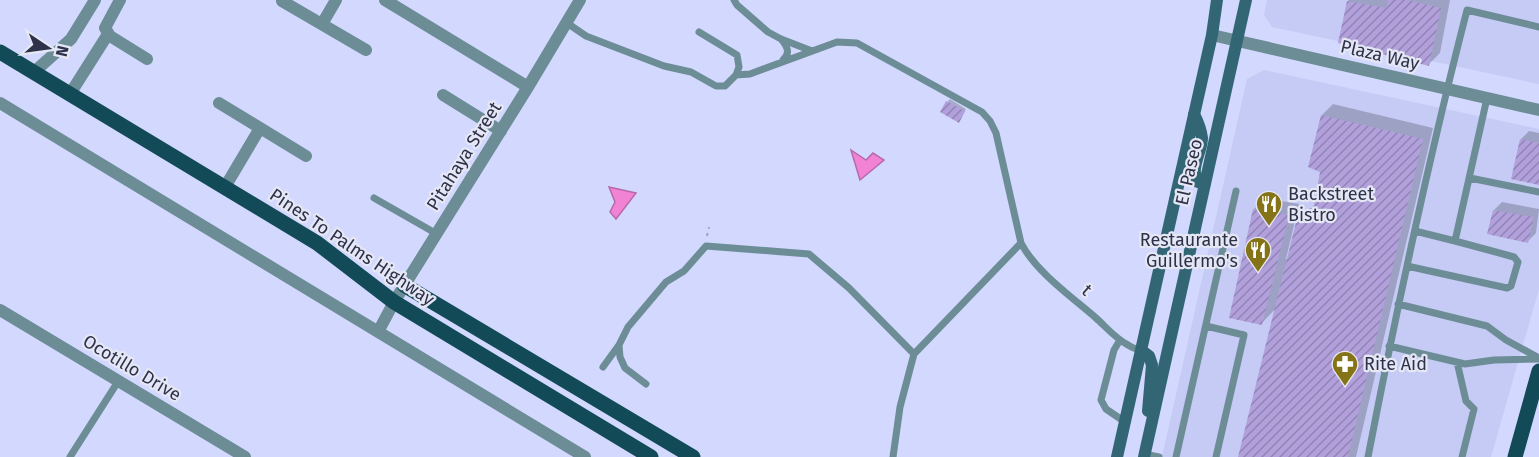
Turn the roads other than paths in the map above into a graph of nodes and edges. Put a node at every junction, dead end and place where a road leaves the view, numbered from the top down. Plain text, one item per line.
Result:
1 (95, 0) edge
2 (120, 0) edge
3 (336, 0) edge
4 (385, 0) edge
5 (580, 0) edge
6 (734, 0) edge
7 (1217, 0) edge
8 (1246, 0) edge
9 (282, 2) dead end
10 (567, 23) junction
11 (322, 24) junction
12 (1539, 27) edge
13 (699, 32) dead end
14 (108, 34) junction
15 (1212, 35) junction
16 (781, 39) junction
17 (1237, 41) junction
18 (366, 50) dead end
19 (812, 51) junction
20 (0, 52) edge
21 (147, 59) dead end
22 (781, 62) junction
23 (34, 72) junction
24 (736, 75) junction
25 (528, 87) junction
26 (1447, 89) junction
27 (70, 94) junction
28 (443, 94) dead end
29 (1487, 98) junction
30 (0, 103) edge
31 (219, 103) dead end
32 (1539, 110) edge
33 (1194, 114) junction
34 (260, 128) junction
35 (501, 131) junction
36 (306, 156) dead end
37 (1470, 178) junction
38 (1205, 184) junction
39 (225, 188) junction
40 (1236, 191) dead end
41 (1539, 192) edge
42 (375, 198) dead end
43 (1415, 231) junction
44 (436, 234) junction
45 (1455, 241) junction
46 (1021, 243) junction
47 (1407, 266) junction
48 (404, 285) junction
49 (394, 302) junction
50 (1398, 304) junction
51 (0, 310) edge
52 (1206, 326) junction
53 (378, 332) junction
54 (1120, 340) junction
55 (619, 345) junction
56 (1389, 346) junction
57 (1141, 350) junction
58 (914, 354) junction
59 (1539, 358) edge
60 (1457, 362) junction
61 (603, 367) dead end
62 (1539, 371) edge
63 (119, 380) junction
64 (646, 384) dead end
65 (1125, 422) junction
66 (1142, 454) edge
67 (70, 457) edge
68 (245, 457) edge
69 (585, 457) edge
70 (651, 457) edge
71 (693, 457) edge
72 (892, 457) edge
73 (1117, 457) edge
74 (1159, 457) edge
75 (1176, 457) edge
76 (1216, 457) edge
77 (1368, 457) edge
78 (1462, 457) edge
79 (1515, 457) edge

1 - 23 street
2 - 14 street
3 - 11 street
4 - 25 street
5 - 10 street, Pitahaya Street
6 - 16 lane
7 - 15 street, El Paseo
8 - 17 street, El Paseo
9 - 11 street
10 - 24 lane
10 - 25 street, Pitahaya Street
11 - 18 street
12 - 26 lane
13 - 24 lane
14 - 21 street
14 - 27 street
15 - 17 street, Plaza Way
15 - 33 street, El Paseo
16 - 19 lane
16 - 22 lane
17 - 26 street, Plaza Way
17 - 38 street, El Paseo
19 - 22 lane
19 - 46 lane
20 - 23 main road, Pines To Palms Highway
22 - 24 lane
23 - 27 main road, Pines To Palms Highway
25 - 35 street, Pitahaya Street
26 - 29 street, Plaza Way
26 - 43 lane
27 - 39 main road, Pines To Palms Highway
28 - 35 street
29 - 32 street, Plaza Way
29 - 37 lane
30 - 53 street
31 - 34 street
33 - 38 street
33 - 57 street, El Paseo
34 - 36 street
34 - 39 street
35 - 44 street, Pitahaya Street
37 - 41 lane
37 - 45 lane
38 - 66 street, El Paseo
39 - 49 main road, Pines To Palms Highway
40 - 52 lane
42 - 44 lane
43 - 45 lane
43 - 47 lane
44 - 48 street, Pitahaya Street
45 - 47 lane
46 - 54 lane, t
46 - 58 lane
47 - 50 lane
48 - 49 street, Pitahaya Street
48 - 71 main road, Pines To Palms Highway
49 - 53 street, Pitahaya Street
49 - 70 main road, Pines To Palms Highway
50 - 56 lane
50 - 59 lane
51 - 63 street, Ocotillo Drive
52 - 75 lane
52 - 76 lane
53 - 69 street
54 - 57 lane, t
54 - 65 lane
55 - 58 lane
55 - 61 lane
55 - 64 lane
56 - 60 lane
56 - 77 lane
57 - 65 street, El Paseo
57 - 66 street
58 - 72 lane
59 - 60 lane
60 - 78 lane
62 - 79 main road
63 - 67 lane
63 - 68 street, Ocotillo Drive
65 - 73 street, El Paseo
66 - 74 lane

